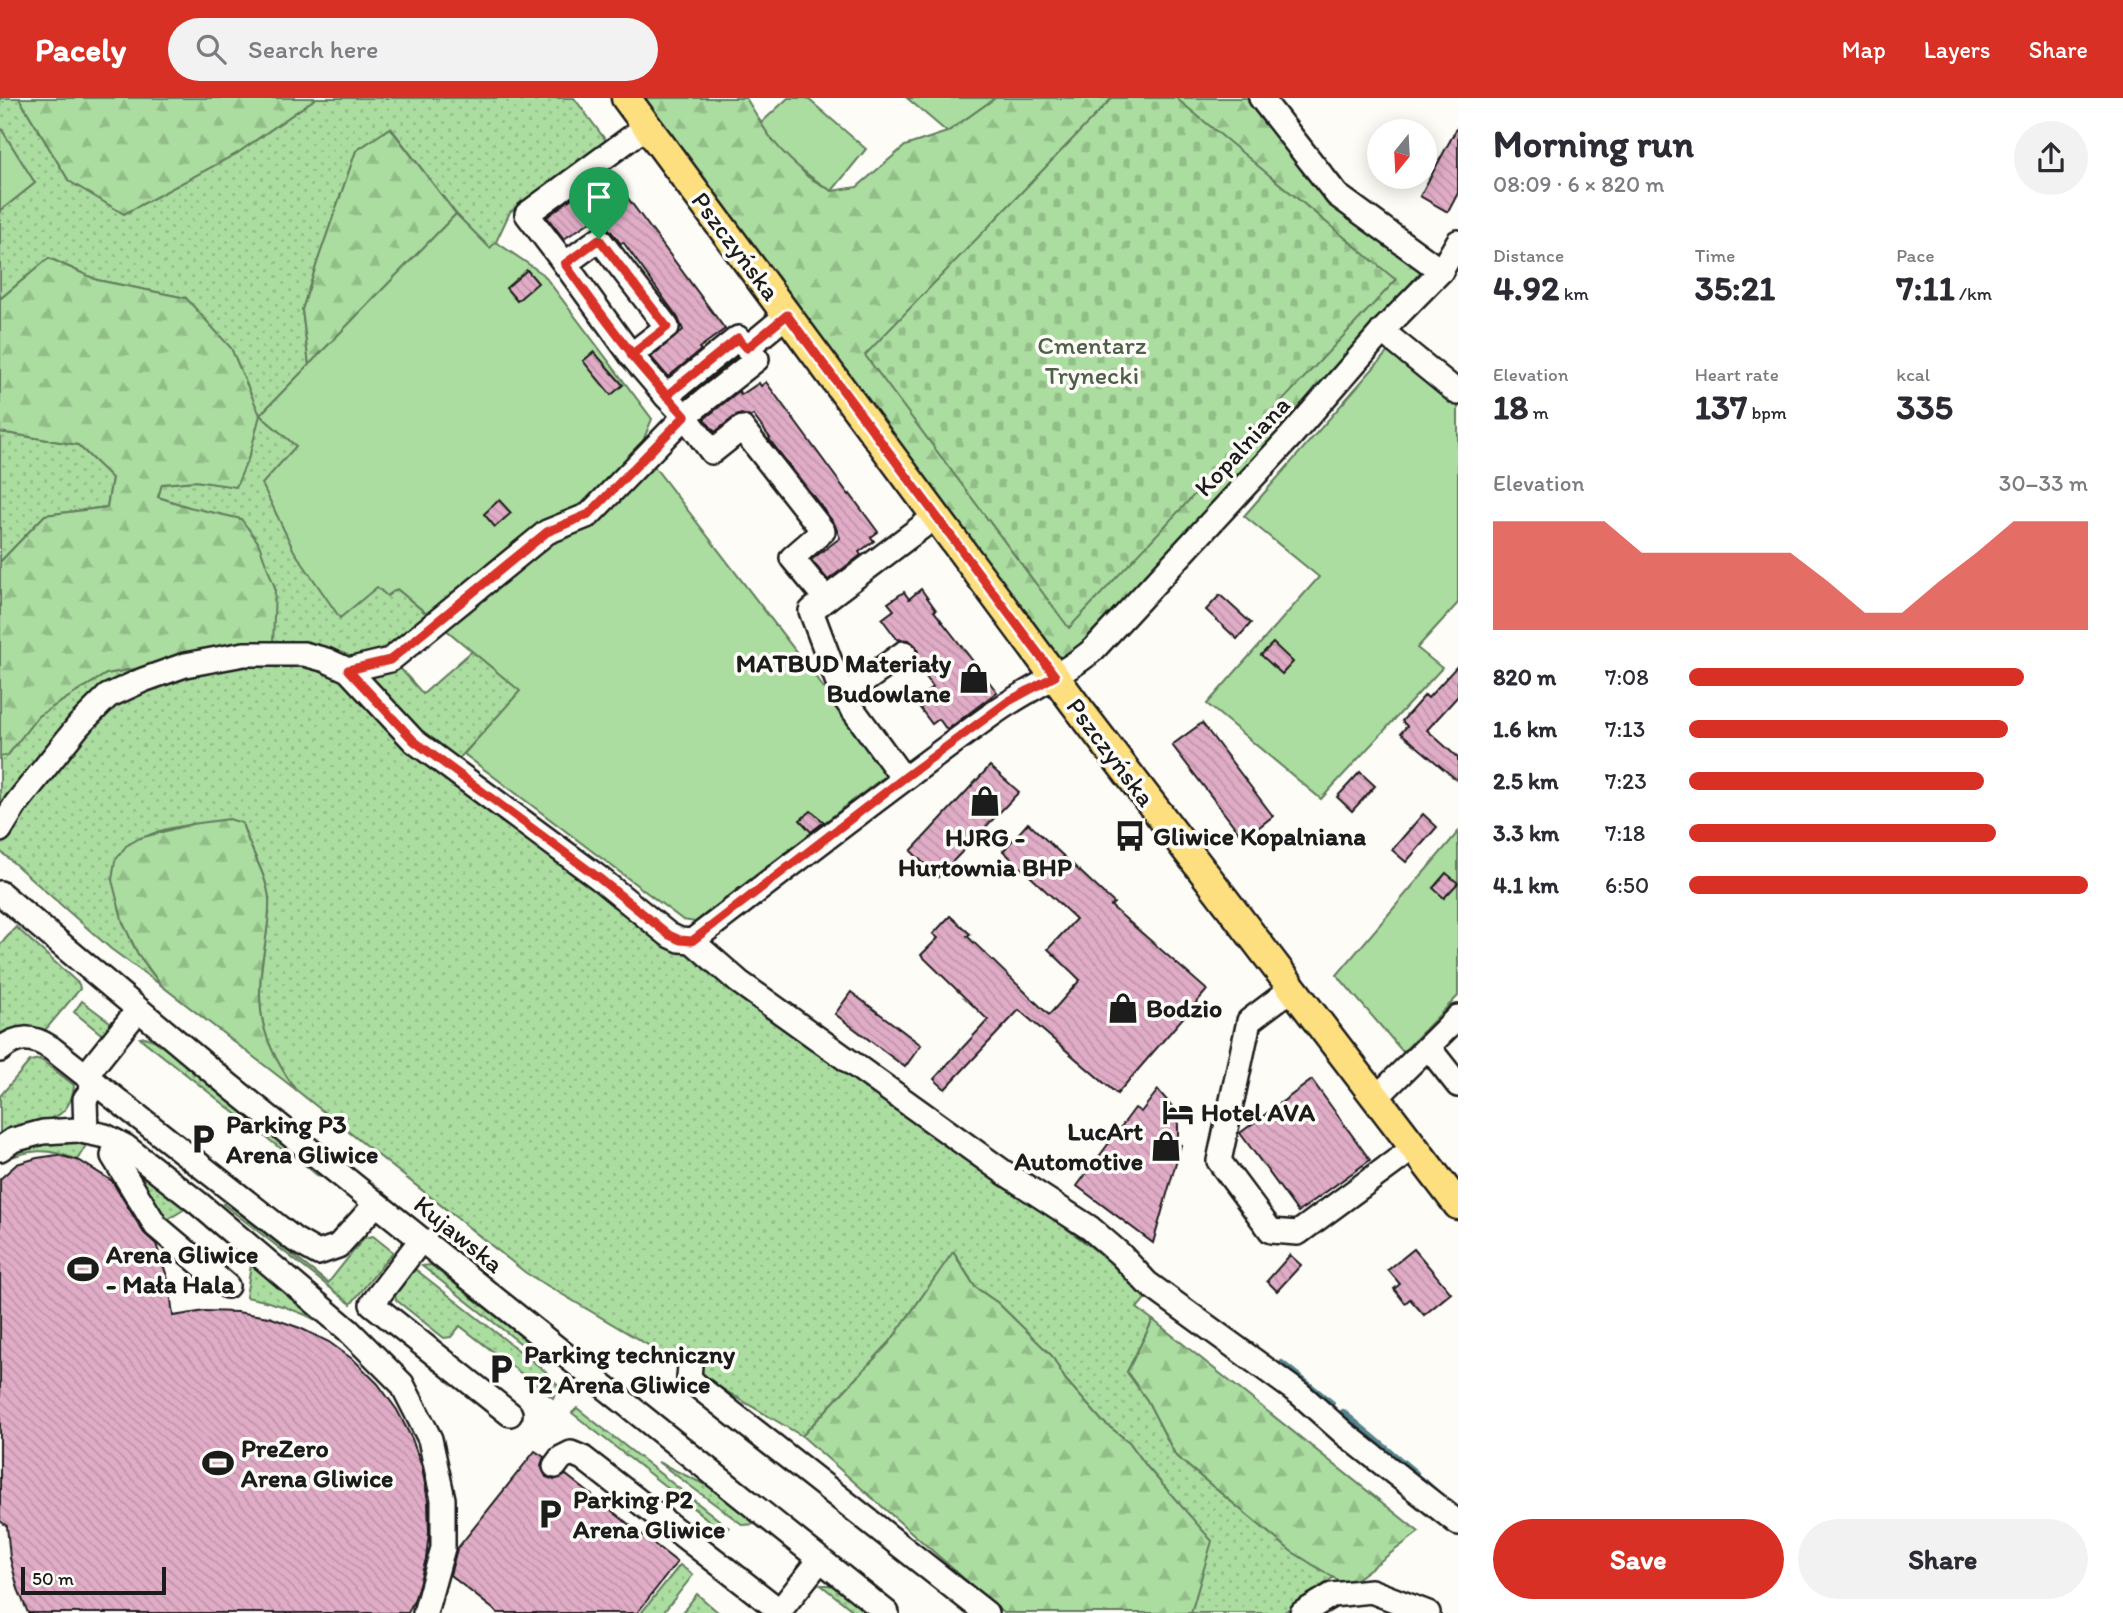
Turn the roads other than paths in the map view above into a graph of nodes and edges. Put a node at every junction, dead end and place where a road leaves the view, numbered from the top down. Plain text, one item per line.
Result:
1 (626, 98) edge
2 (1261, 98) edge
3 (647, 126) junction
4 (1458, 242) edge
5 (565, 264) junction
6 (1441, 271) junction
7 (787, 315) junction
8 (1382, 331) junction
9 (747, 348) junction
10 (631, 355) junction
11 (1458, 393) edge
12 (666, 396) junction
13 (685, 416) junction
14 (936, 516) junction
15 (826, 599) junction
16 (904, 653) dead end
17 (348, 670) junction
18 (1055, 676) junction
19 (843, 696) junction
20 (904, 778) junction
21 (0, 830) edge
22 (0, 893) edge
23 (692, 941) junction
24 (1293, 987) junction
25 (138, 1010) junction
26 (1458, 1017) edge
27 (1429, 1048) junction
28 (0, 1050) edge
29 (91, 1079) junction
30 (1458, 1085) edge
31 (1377, 1097) junction
32 (86, 1132) junction
33 (116, 1142) junction
34 (1415, 1147) junction
35 (0, 1149) edge
36 (376, 1204) junction
37 (1458, 1205) edge
38 (421, 1240) junction
39 (227, 1286) dead end
40 (690, 1365) dead end
41 (510, 1414) dead end
42 (555, 1466) dead end
43 (1458, 1524) edge
44 (820, 1560) junction
45 (779, 1612) edge
46 (425, 1613) edge
47 (887, 1613) edge
48 (986, 1613) edge
49 (1302, 1613) edge
50 (1428, 1613) edge

1 - 3 main road, Pszczyńska
2 - 6 street
3 - 5 street
3 - 7 main road, Pszczyńska
4 - 6 street, Kopalniana
5 - 10 street
5 - 10 street
6 - 8 street, Kopalniana
7 - 9 street
7 - 14 main road, Pszczyńska
8 - 11 street
8 - 18 street, Kopalniana
9 - 12 street
9 - 13 street
10 - 12 street
12 - 13 street
13 - 15 street
13 - 17 street
14 - 15 street
14 - 18 main road, Pszczyńska
15 - 19 street
16 - 19 street
17 - 21 street
17 - 23 street
18 - 20 street, Kopalniana
18 - 24 main road, Pszczyńska
19 - 20 street
20 - 23 street, Kopalniana
22 - 25 street, Kujawska
23 - 43 street
24 - 31 main road, Pszczyńska
24 - 34 street
25 - 29 street
25 - 36 street, Kujawska
26 - 27 street
27 - 30 street
27 - 31 street
28 - 29 street
29 - 32 street
29 - 36 street
31 - 34 main road, Pszczyńska
32 - 33 street
32 - 35 street
33 - 39 street
33 - 46 street
34 - 37 main road, Pszczyńska
36 - 38 street, Kujawska
38 - 41 street
38 - 44 street, Kujawska
40 - 48 street
42 - 45 street
44 - 45 street
44 - 47 street, Kujawska
49 - 50 street

